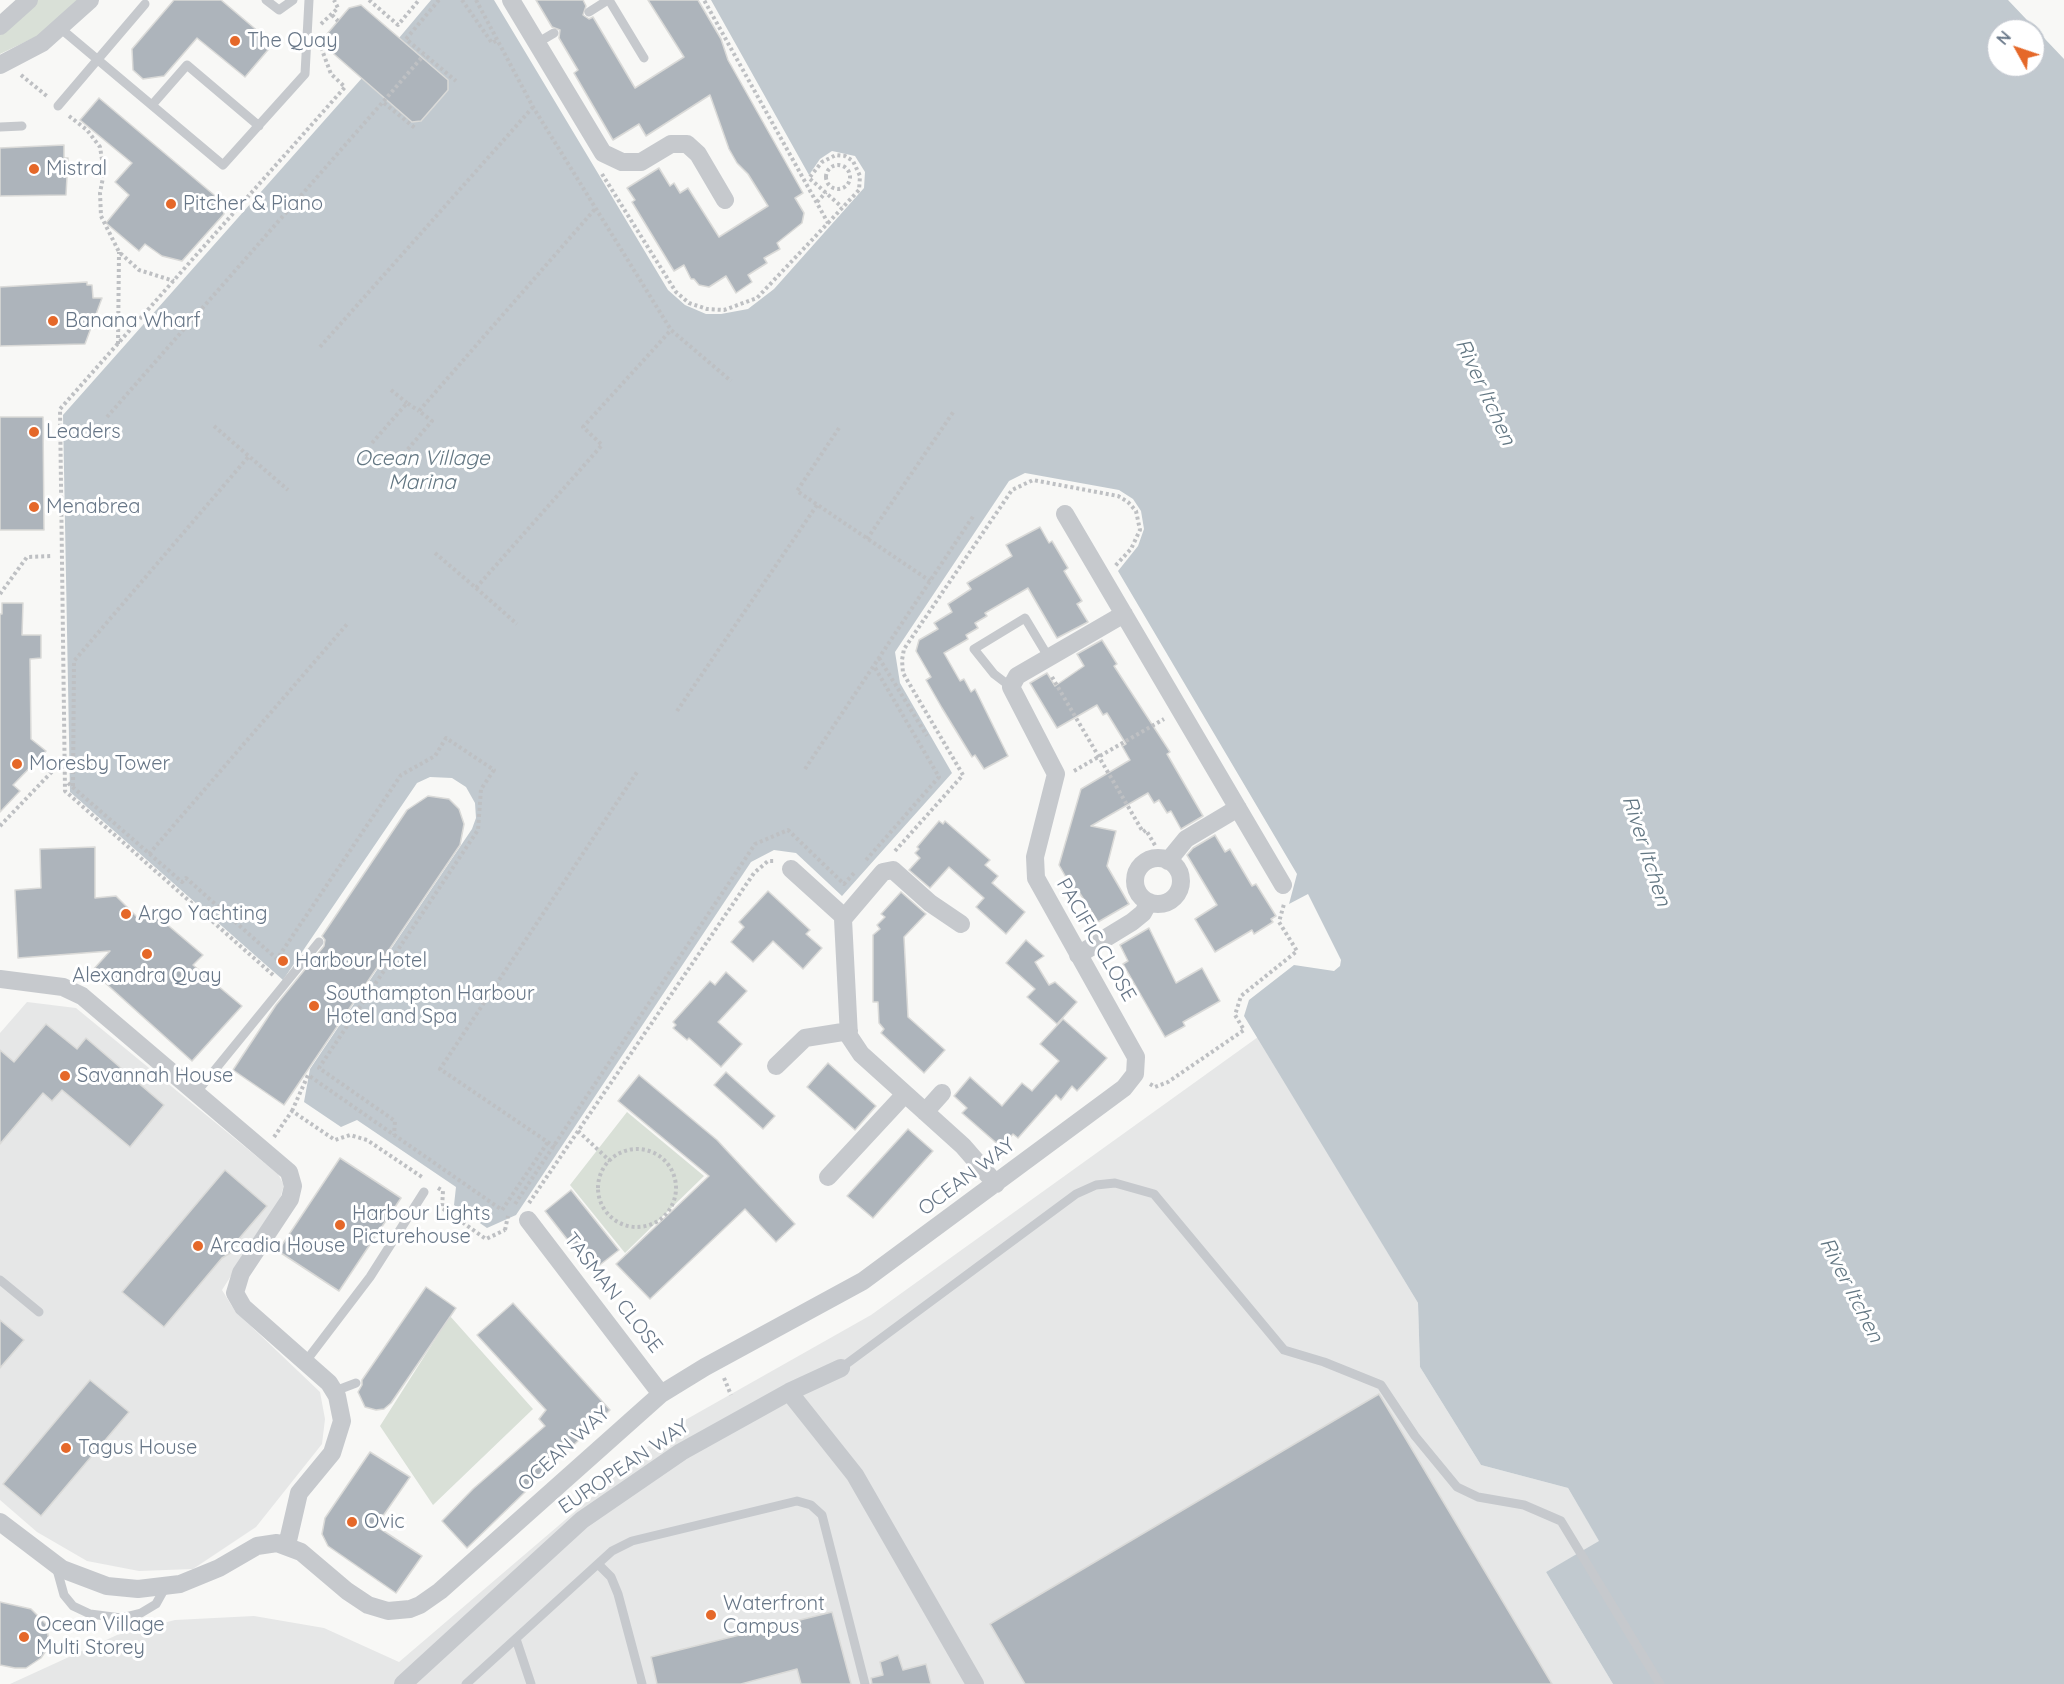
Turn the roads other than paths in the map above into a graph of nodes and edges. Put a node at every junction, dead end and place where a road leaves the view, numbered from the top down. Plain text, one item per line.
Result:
1 (29, 0) edge
2 (90, 0) edge
3 (267, 0) edge
4 (293, 0) edge
5 (309, 0) edge
6 (512, 0) edge
7 (608, 0) edge
8 (145, 4) dead end
9 (589, 12) dead end
10 (0, 26) edge
11 (60, 28) junction
12 (554, 33) dead end
13 (537, 43) junction
14 (644, 58) dead end
15 (98, 60) junction
16 (4, 64) edge
17 (152, 105) junction
18 (58, 106) road end
19 (22, 126) dead end
20 (259, 126) junction
21 (0, 127) edge
22 (725, 200) dead end
23 (1065, 514) dead end
24 (1124, 614) junction
25 (1046, 659) junction
26 (1011, 687) junction
27 (1238, 808) junction
28 (1165, 860) junction
29 (790, 869) road end
30 (1284, 893) road end
31 (1149, 902) junction
32 (844, 916) junction
33 (961, 924) dead end
34 (319, 942) dead end
35 (1078, 955) junction
36 (0, 979) edge
37 (849, 1031) junction
38 (776, 1066) dead end
39 (1135, 1074) joint
40 (196, 1092) junction
41 (904, 1094) junction
42 (942, 1094) dead end
43 (925, 1112) junction
44 (828, 1177) dead end
45 (996, 1184) junction
46 (424, 1192) dead end
47 (528, 1220) road end
48 (0, 1280) edge
49 (39, 1312) dead end
50 (306, 1361) junction
51 (841, 1368) joint
52 (356, 1383) dead end
53 (335, 1391) junction
54 (789, 1392) junction
55 (661, 1394) junction
56 (0, 1522) edge
57 (287, 1545) junction
58 (598, 1564) junction
59 (55, 1565) junction
60 (166, 1586) junction
61 (516, 1639) junction
62 (403, 1684) edge
63 (466, 1684) edge
64 (531, 1684) edge
65 (642, 1684) edge
66 (865, 1684) edge
67 (975, 1684) edge
68 (1660, 1684) edge

1 - 10 street
2 - 11 street
3 - 4 lane
5 - 20 lane
6 - 13 street
7 - 9 lane
7 - 14 lane
8 - 15 lane
11 - 15 lane
11 - 16 street
12 - 13 lane
13 - 22 street
15 - 17 lane
15 - 18 lane
17 - 20 lane
17 - 20 lane
19 - 21 lane
23 - 24 street
24 - 25 street
24 - 27 street
25 - 26 street
25 - 26 lane
26 - 35 street, PACIFIC CLOSE
27 - 28 street
27 - 30 street
28 - 31 street
28 - 31 street
29 - 32 street
31 - 35 street
32 - 33 street
32 - 37 street
34 - 40 lane
35 - 39 street, PACIFIC CLOSE
36 - 40 street
37 - 38 street
37 - 41 street
39 - 45 street, OCEAN WAY
40 - 50 street
41 - 43 street
41 - 44 street
42 - 43 street
43 - 45 street
45 - 55 street, OCEAN WAY
46 - 50 lane
47 - 55 street, TASMAN CLOSE
48 - 49 lane
50 - 53 street
51 - 54 street, EUROPEAN WAY
51 - 68 lane
52 - 53 lane
53 - 57 street
54 - 62 street, EUROPEAN WAY
54 - 67 street
55 - 57 street, OCEAN WAY
56 - 59 street
57 - 60 street
58 - 61 lane
58 - 65 lane
58 - 66 lane
59 - 60 street
59 - 60 lane
61 - 63 lane
61 - 64 lane

